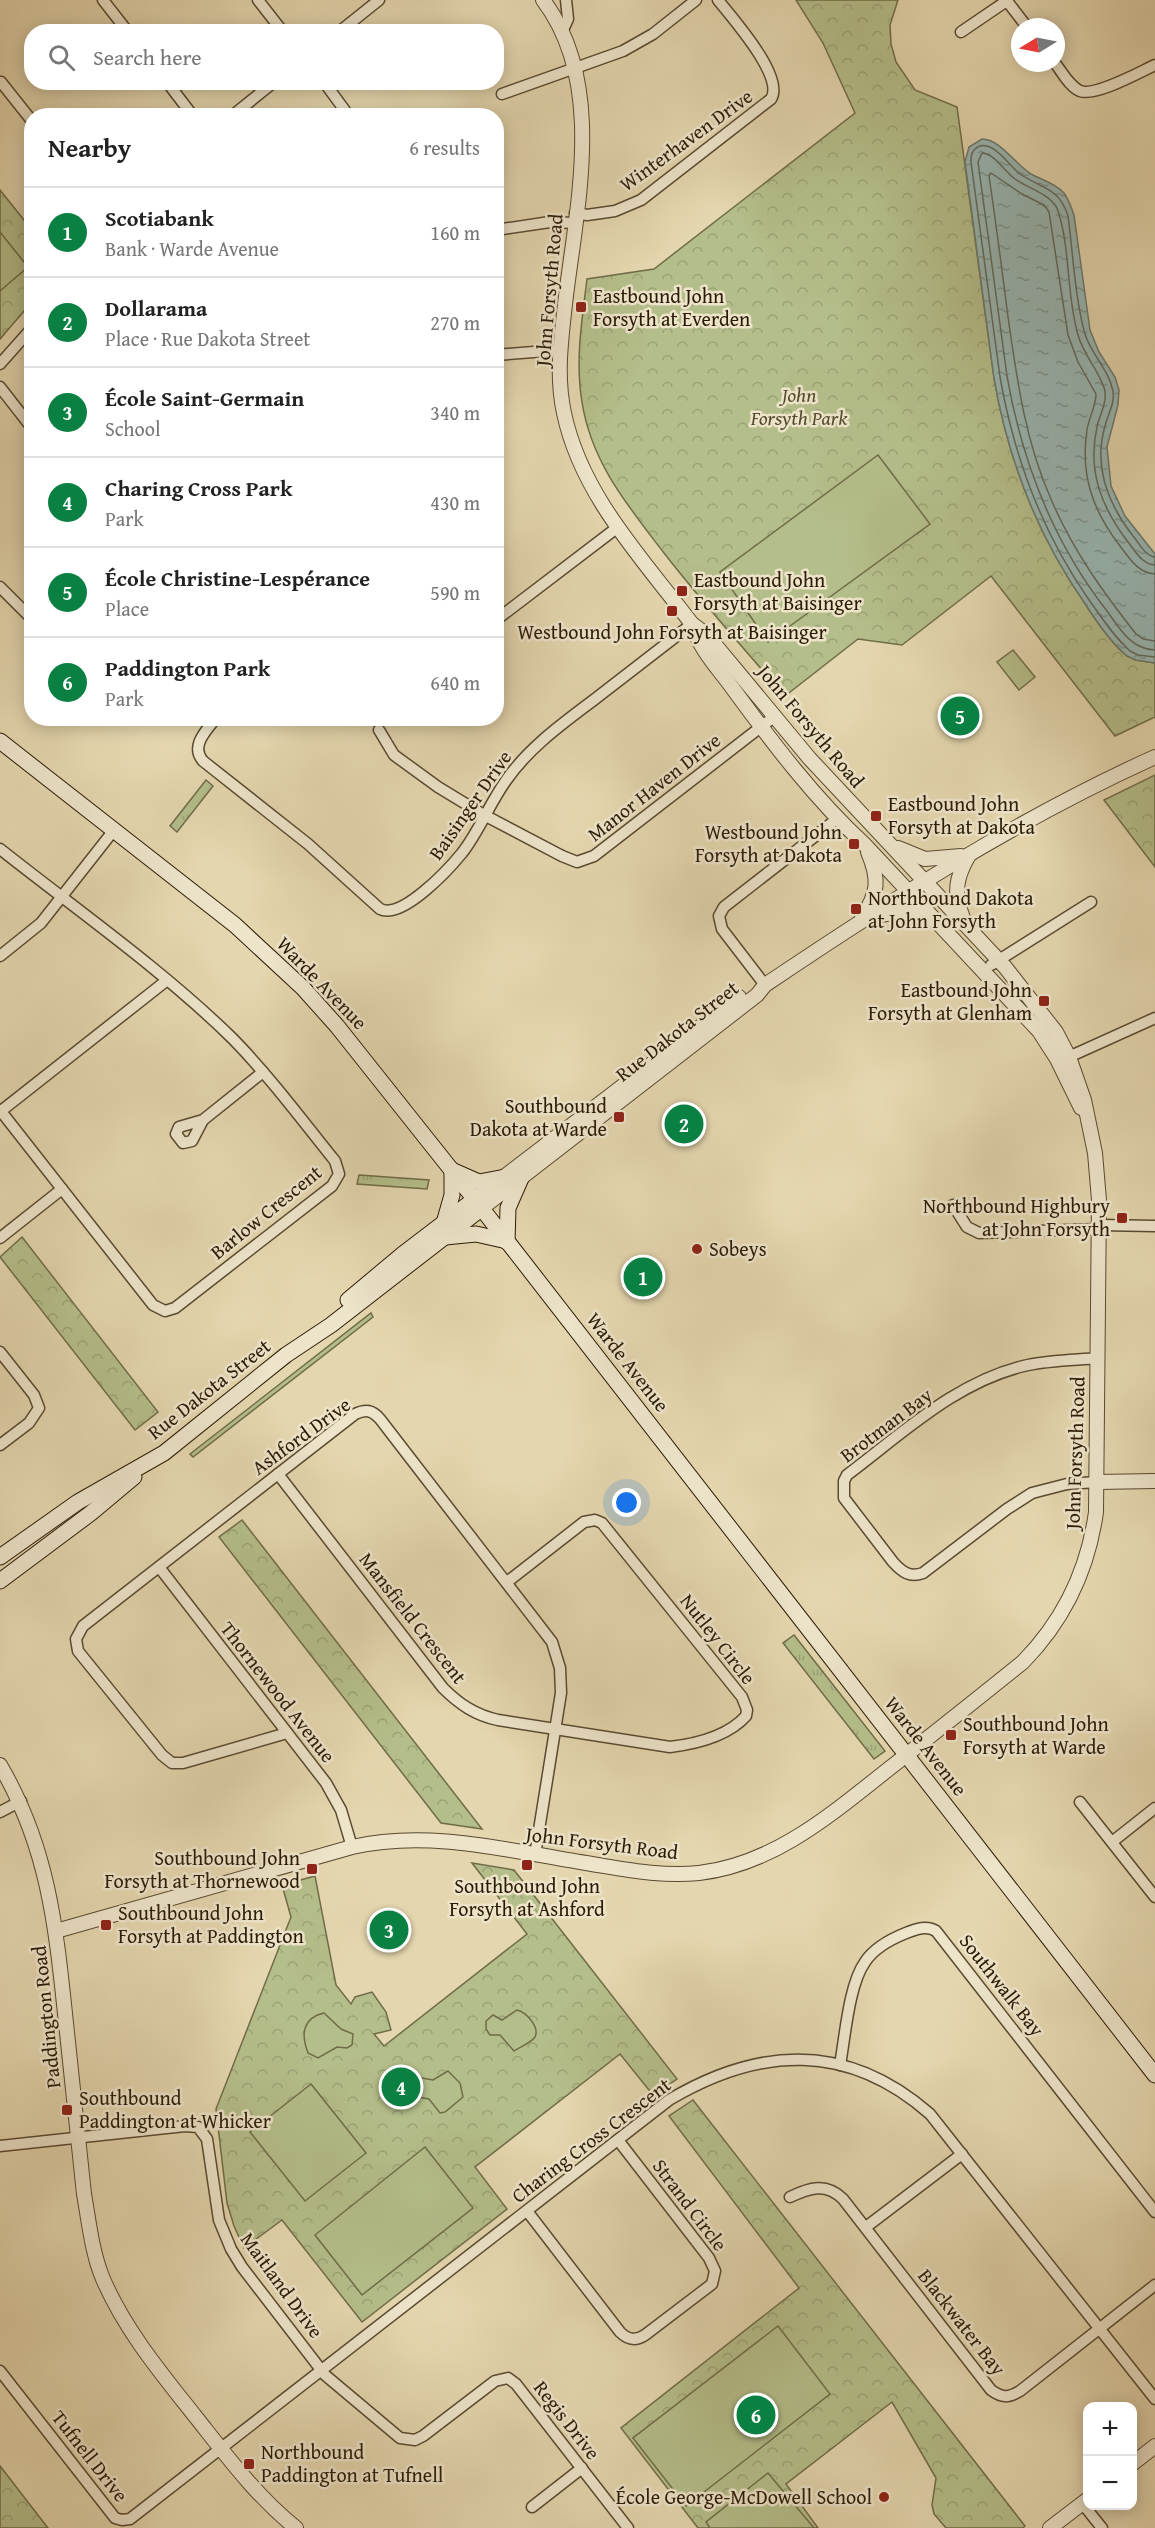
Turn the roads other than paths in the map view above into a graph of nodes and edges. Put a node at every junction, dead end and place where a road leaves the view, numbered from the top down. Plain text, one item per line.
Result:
1 (104, 0) edge
2 (258, 0) edge
3 (379, 0) edge
4 (543, 0) edge
5 (566, 0) edge
6 (696, 0) edge
7 (718, 0) edge
8 (1007, 0) edge
9 (1020, 18) edge
10 (122, 24) edge
11 (277, 24) edge
12 (349, 24) edge
13 (561, 32) junction
14 (961, 32) dead end
15 (1155, 65) edge
16 (574, 68) junction
17 (1062, 72) edge
18 (1, 82) edge
19 (173, 90) edge
20 (264, 90) edge
21 (330, 90) edge
22 (502, 94) dead end
23 (187, 108) edge
24 (242, 108) edge
25 (343, 108) edge
26 (24, 111) edge
27 (575, 218) junction
28 (504, 229) edge
29 (24, 337) edge
30 (559, 350) junction
31 (504, 354) edge
32 (0, 364) edge
33 (0, 387) edge
34 (24, 418) edge
35 (618, 527) junction
36 (0, 587) edge
37 (24, 611) edge
38 (504, 614) edge
39 (692, 624) junction
40 (775, 716) junction
41 (210, 726) edge
42 (761, 727) junction
43 (379, 730) dead end
44 (0, 741) edge
45 (1155, 757) edge
46 (484, 815) junction
47 (837, 819) junction
48 (114, 830) junction
49 (889, 843) junction
50 (865, 845) junction
51 (0, 849) edge
52 (969, 855) junction
53 (924, 880) junction
54 (908, 890) junction
55 (62, 898) junction
56 (1091, 902) dead end
57 (860, 921) junction
58 (939, 924) junction
59 (968, 927) junction
60 (0, 956) edge
61 (994, 962) junction
62 (166, 981) junction
63 (765, 985) junction
64 (1155, 1018) edge
65 (1064, 1059) junction
66 (263, 1072) junction
67 (0, 1110) edge
68 (203, 1120) dead end
69 (452, 1170) junction
70 (522, 1176) junction
71 (505, 1177) junction
72 (62, 1189) junction
73 (478, 1204) junction
74 (953, 1205) dead end
75 (1155, 1226) edge
76 (1099, 1227) junction
77 (443, 1230) junction
78 (0, 1238) edge
79 (507, 1242) junction
80 (0, 1352) edge
81 (1098, 1358) junction
82 (0, 1445) edge
83 (146, 1464) junction
84 (278, 1474) junction
85 (1155, 1481) edge
86 (1096, 1482) junction
87 (0, 1557) edge
88 (159, 1567) junction
89 (0, 1581) edge
90 (507, 1582) junction
91 (555, 1730) junction
92 (287, 1733) junction
93 (907, 1754) junction
94 (0, 1766) edge
95 (21, 1802) junction
96 (1080, 1802) dead end
97 (1155, 1808) edge
98 (0, 1812) edge
99 (1112, 1842) junction
100 (352, 1846) junction
101 (535, 1855) junction
102 (1155, 1898) edge
103 (56, 1931) junction
104 (840, 2065) junction
105 (1155, 2075) edge
106 (78, 2138) junction
107 (618, 2140) junction
108 (0, 2146) edge
109 (962, 2154) junction
110 (790, 2198) dead end
111 (527, 2211) junction
112 (1155, 2212) edge
113 (866, 2227) junction
114 (1155, 2285) edge
115 (1099, 2328) junction
116 (322, 2370) junction
117 (0, 2371) edge
118 (1155, 2399) edge
119 (1155, 2446) edge
120 (221, 2448) junction
121 (1137, 2460) edge
122 (582, 2468) junction
123 (1083, 2503) edge
124 (532, 2507) dead end
125 (1091, 2510) edge
126 (296, 2528) edge
127 (628, 2528) edge
128 (1050, 2528) edge
129 (1102, 2528) edge

1 - 10 street
2 - 11 street
3 - 12 street
4 - 13 street, John Forsyth Road
5 - 13 street
6 - 16 street
7 - 27 street, Winterhaven Drive
8 - 9 street
8 - 14 street
13 - 16 street, John Forsyth Road
15 - 17 street
16 - 22 street
16 - 27 street, John Forsyth Road
18 - 26 street
19 - 23 street
20 - 24 street
21 - 25 street
27 - 28 street, Winterhaven Drive
27 - 30 street, John Forsyth Road
29 - 32 street
30 - 31 street
30 - 35 street, John Forsyth Road
33 - 34 street
35 - 38 street
35 - 39 street, John Forsyth Road
36 - 37 street
39 - 40 street, John Forsyth Road
39 - 42 street, John Forsyth Road
39 - 46 street, Baisinger Drive
40 - 42 street, Manor Haven Drive
40 - 49 street, John Forsyth Road
41 - 46 street, Baisinger Drive
42 - 46 street, Manor Haven Drive
42 - 47 street, John Forsyth Road
43 - 46 street, Manor Haven Drive
44 - 48 main road, Warde Avenue
45 - 52 street
47 - 50 street, John Forsyth Road
47 - 63 street
48 - 55 street
48 - 69 main road, Warde Avenue
49 - 52 street
49 - 53 street, John Forsyth Road
50 - 54 street, John Forsyth Road
50 - 57 street
51 - 55 street, Barlow Crescent
52 - 53 street
52 - 59 street
53 - 54 street
53 - 59 street, John Forsyth Road
54 - 57 street
54 - 58 street, John Forsyth Road
55 - 60 street
55 - 62 street, Barlow Crescent
56 - 61 street
57 - 58 street
57 - 63 street
58 - 65 street, John Forsyth Road
59 - 61 street, John Forsyth Road
61 - 65 street, John Forsyth Road
62 - 66 street, Barlow Crescent
62 - 67 street
63 - 70 street, Rue Dakota Street
63 - 71 street, Rue Dakota Street
64 - 65 street
65 - 76 street, John Forsyth Road
66 - 68 street
66 - 72 street, Barlow Crescent
67 - 72 street, Barlow Crescent
69 - 71 main road
69 - 73 main road, Warde Avenue
69 - 77 main road
70 - 73 street, Rue Dakota Street
70 - 79 main road
71 - 73 street, Rue Dakota Street
72 - 78 street
73 - 77 main road, Rue Dakota Street
73 - 79 main road, Warde Avenue
74 - 76 street
75 - 76 street
76 - 81 street, John Forsyth Road
77 - 79 main road
77 - 83 main road, Rue Dakota Street
79 - 93 main road, Warde Avenue
80 - 82 street
81 - 86 street, John Forsyth Road
81 - 86 street, Brotman Bay
83 - 87 main road, Rue Dakota Street
83 - 89 main road, Rue Dakota Street
84 - 88 street, Ashford Drive
84 - 90 street, Ashford Drive
84 - 91 street, Mansfield Crescent
85 - 86 street
86 - 93 street, John Forsyth Road
88 - 92 street, Thornewood Avenue
88 - 92 street, Ashford Drive
90 - 91 street, Ashford Drive
90 - 91 street, Nutley Circle
91 - 101 street, Ashford Drive
92 - 100 street, Thornewood Avenue
93 - 101 street, John Forsyth Road
93 - 105 main road, Warde Avenue
94 - 95 street, Paddington Road
95 - 98 street
95 - 103 street, Paddington Road
96 - 99 street
97 - 99 street
99 - 102 street
100 - 101 street, John Forsyth Road
100 - 103 street, John Forsyth Road
103 - 106 street, Paddington Road
104 - 107 street, Charing Cross Crescent
104 - 109 street, Charing Cross Crescent
104 - 112 street, Southwalk Bay
106 - 108 street
106 - 116 street, Maitland Drive
106 - 120 street, Paddington Road
107 - 111 street, Charing Cross Crescent
107 - 111 street, Strand Circle
109 - 113 street
109 - 115 street, Charing Cross Crescent
110 - 113 street, Blackwater Bay
111 - 116 street, Charing Cross Crescent
113 - 115 street, Blackwater Bay
114 - 115 street
115 - 118 street, Charing Cross Crescent
116 - 120 street, Charing Cross Crescent
116 - 122 street, Regis Drive
117 - 120 street, Tufnell Drive
119 - 121 street
120 - 126 street, Paddington Road
122 - 124 street
122 - 127 street, Regis Drive
123 - 128 street
125 - 129 street

